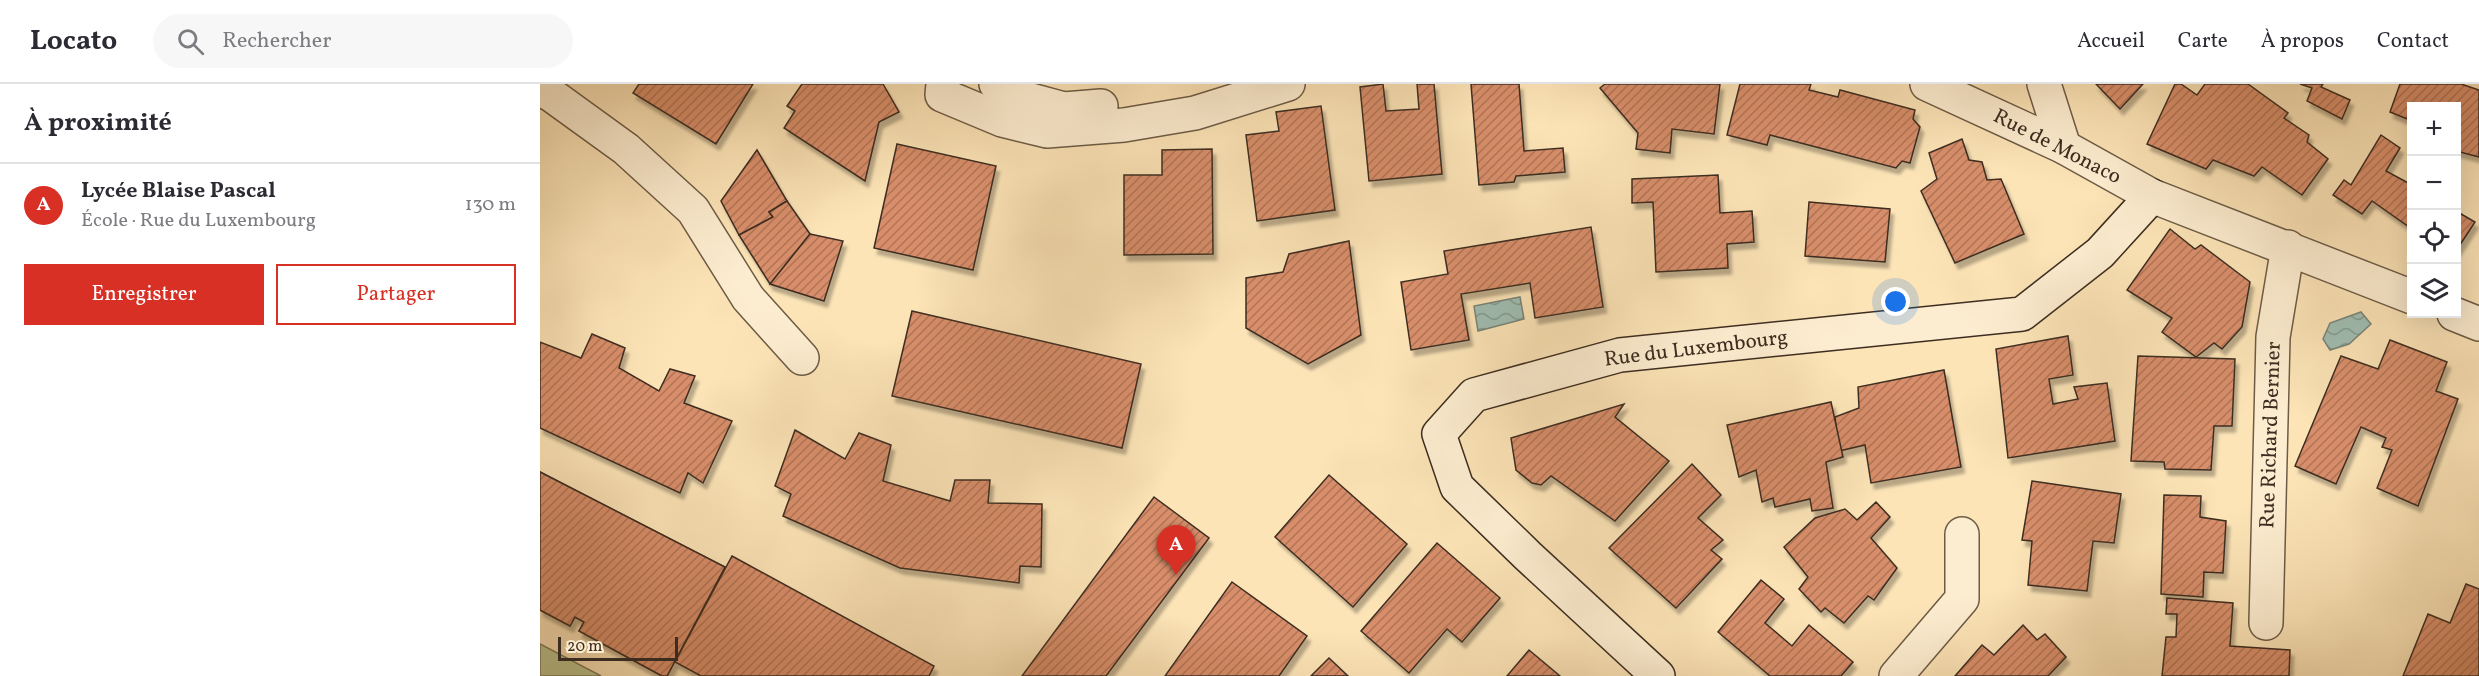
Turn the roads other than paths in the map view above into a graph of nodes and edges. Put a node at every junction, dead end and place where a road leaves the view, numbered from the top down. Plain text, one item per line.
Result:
1 (996, 84) edge
2 (1215, 84) edge
3 (1288, 84) edge
4 (1927, 84) edge
5 (2044, 84) edge
6 (940, 88) edge
7 (540, 90) edge
8 (2064, 147) junction
9 (2152, 196) junction
10 (2288, 247) junction
11 (2407, 295) edge
12 (2461, 317) edge
13 (2479, 324) edge
14 (802, 358) dead end
15 (1962, 534) dead end
16 (2266, 623) dead end
17 (1658, 676) edge
18 (1896, 676) edge

1 - 2 street
3 - 6 street
4 - 8 street, Rue de Monaco
5 - 8 street
7 - 14 street
8 - 9 street, Rue de Monaco
9 - 10 street
9 - 17 street, Rue du Luxembourg
10 - 11 street
10 - 16 street, Rue Richard Bernier
12 - 13 street
15 - 18 street

